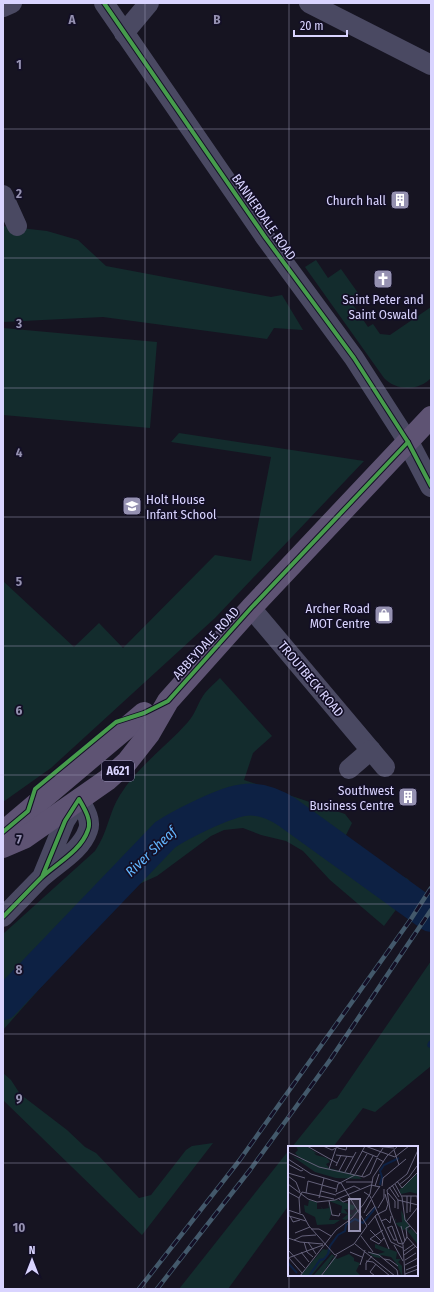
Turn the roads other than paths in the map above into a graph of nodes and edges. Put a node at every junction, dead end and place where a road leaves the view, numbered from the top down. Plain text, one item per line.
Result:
1 (12, 3) edge
2 (104, 3) edge
3 (149, 3) edge
4 (309, 3) edge
5 (3, 7) edge
6 (124, 33) junction
7 (431, 65) edge
8 (3, 195) edge
9 (17, 226) dead end
10 (431, 417) edge
11 (408, 442) junction
12 (431, 486) edge
13 (251, 608) junction
14 (168, 701) junction
15 (144, 713) junction
16 (371, 750) junction
17 (91, 759) junction
18 (385, 767) dead end
19 (349, 769) dead end
20 (52, 792) junction
21 (79, 799) junction
22 (28, 811) junction
23 (3, 832) edge
24 (3, 847) edge
25 (3, 917) edge

1 - 5 street
2 - 6 street, BANNERDALE ROAD
3 - 6 street
4 - 7 street
6 - 11 street, BANNERDALE ROAD
8 - 9 street
10 - 11 main road, ABBEYDALE ROAD / A621
11 - 12 street
11 - 13 main road, ABBEYDALE ROAD / A621
13 - 14 main road, ABBEYDALE ROAD / A621
13 - 16 street, TROUTBECK ROAD
14 - 15 main road, ABBEYDALE ROAD / A621
14 - 21 main road, ABBEYDALE ROAD / A621
15 - 17 main road, ABBEYDALE ROAD / A621
15 - 22 main road, ABBEYDALE ROAD / A621
16 - 18 street, TROUTBECK ROAD
16 - 19 street
17 - 20 main road, ABBEYDALE ROAD / A621
17 - 21 main road
20 - 21 main road
20 - 22 main road, ABBEYDALE ROAD / A621
21 - 24 main road, ABBEYDALE ROAD / A621
21 - 25 street
22 - 23 main road, ABBEYDALE ROAD / A621

